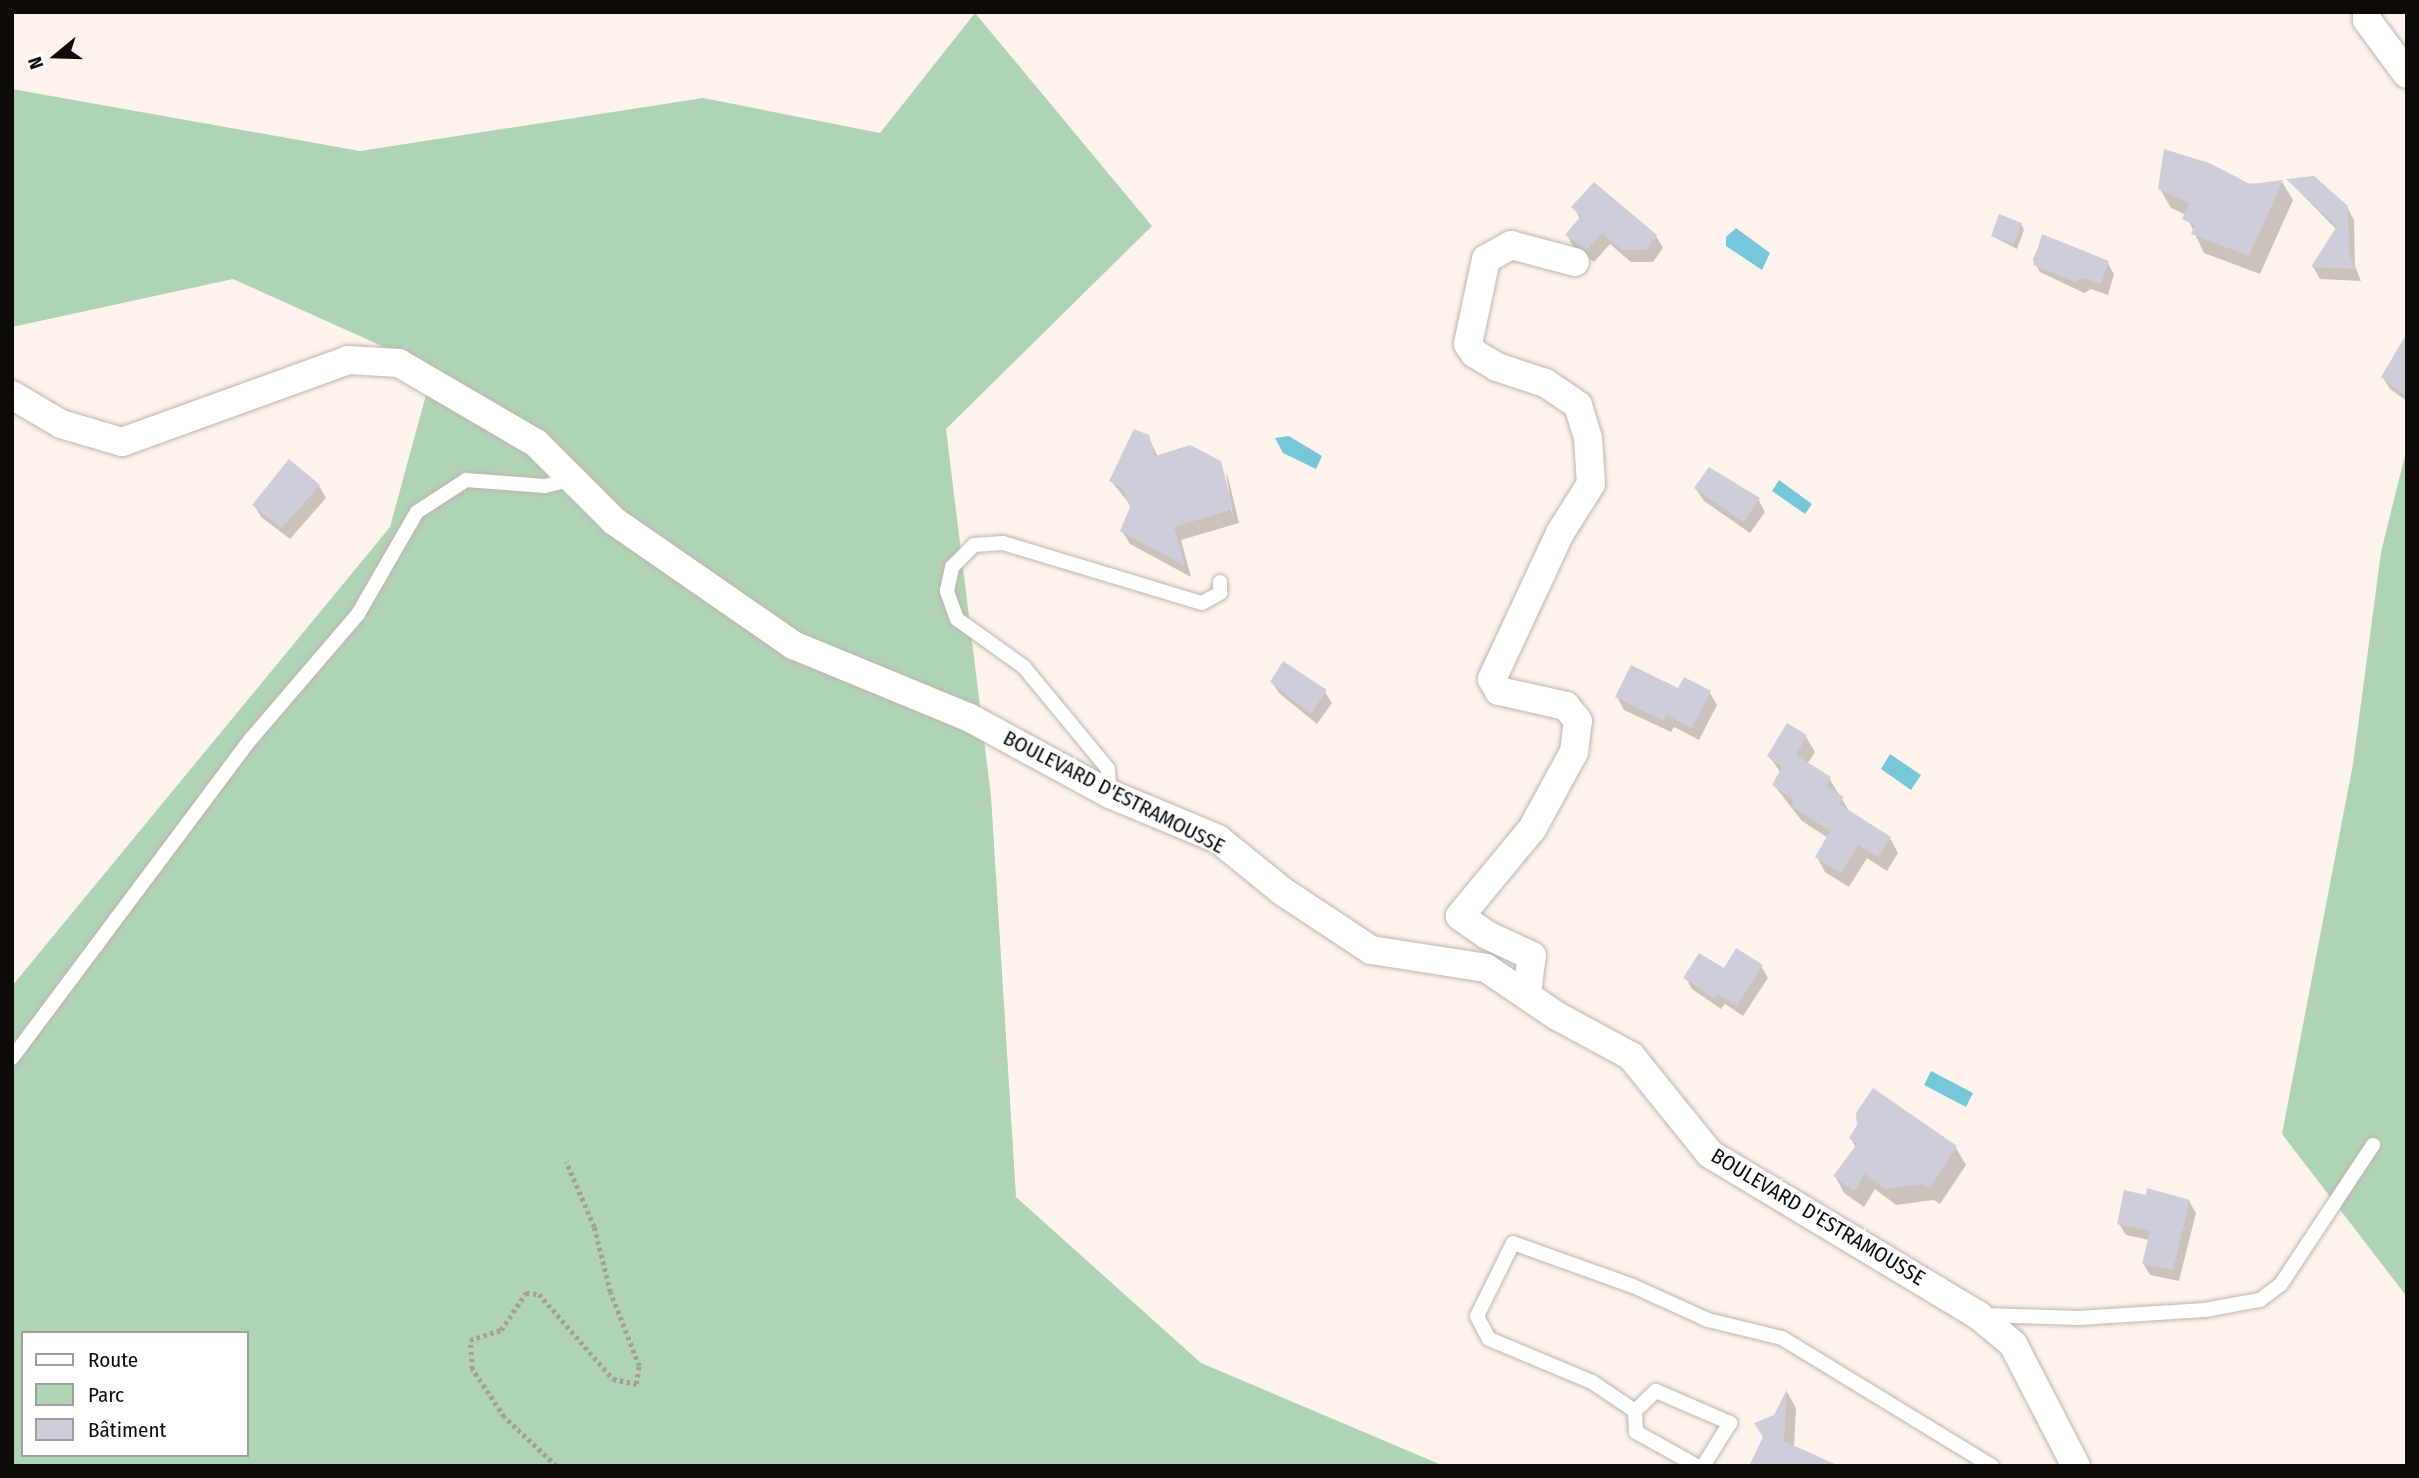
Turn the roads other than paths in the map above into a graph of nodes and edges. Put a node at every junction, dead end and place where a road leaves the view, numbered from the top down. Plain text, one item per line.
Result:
1 (2367, 12) edge
2 (2407, 74) edge
3 (1575, 262) dead end
4 (12, 396) edge
5 (574, 479) junction
6 (1220, 582) dead end
7 (1110, 794) junction
8 (1527, 994) junction
9 (12, 1058) edge
10 (2373, 1145) dead end
11 (1978, 1315) junction
12 (1635, 1411) junction
13 (1697, 1466) edge
14 (1703, 1466) edge
15 (1992, 1466) edge
16 (2076, 1466) edge

1 - 2 street
3 - 8 street
4 - 5 street, BOULEVARD D'ESTRAMOUSSE
5 - 7 street, BOULEVARD D'ESTRAMOUSSE
5 - 9 lane
6 - 7 lane
7 - 8 street, BOULEVARD D'ESTRAMOUSSE
8 - 11 street, BOULEVARD D'ESTRAMOUSSE
10 - 11 lane
11 - 16 street, BOULEVARD D'ESTRAMOUSSE
12 - 13 lane
12 - 14 lane
12 - 15 lane

